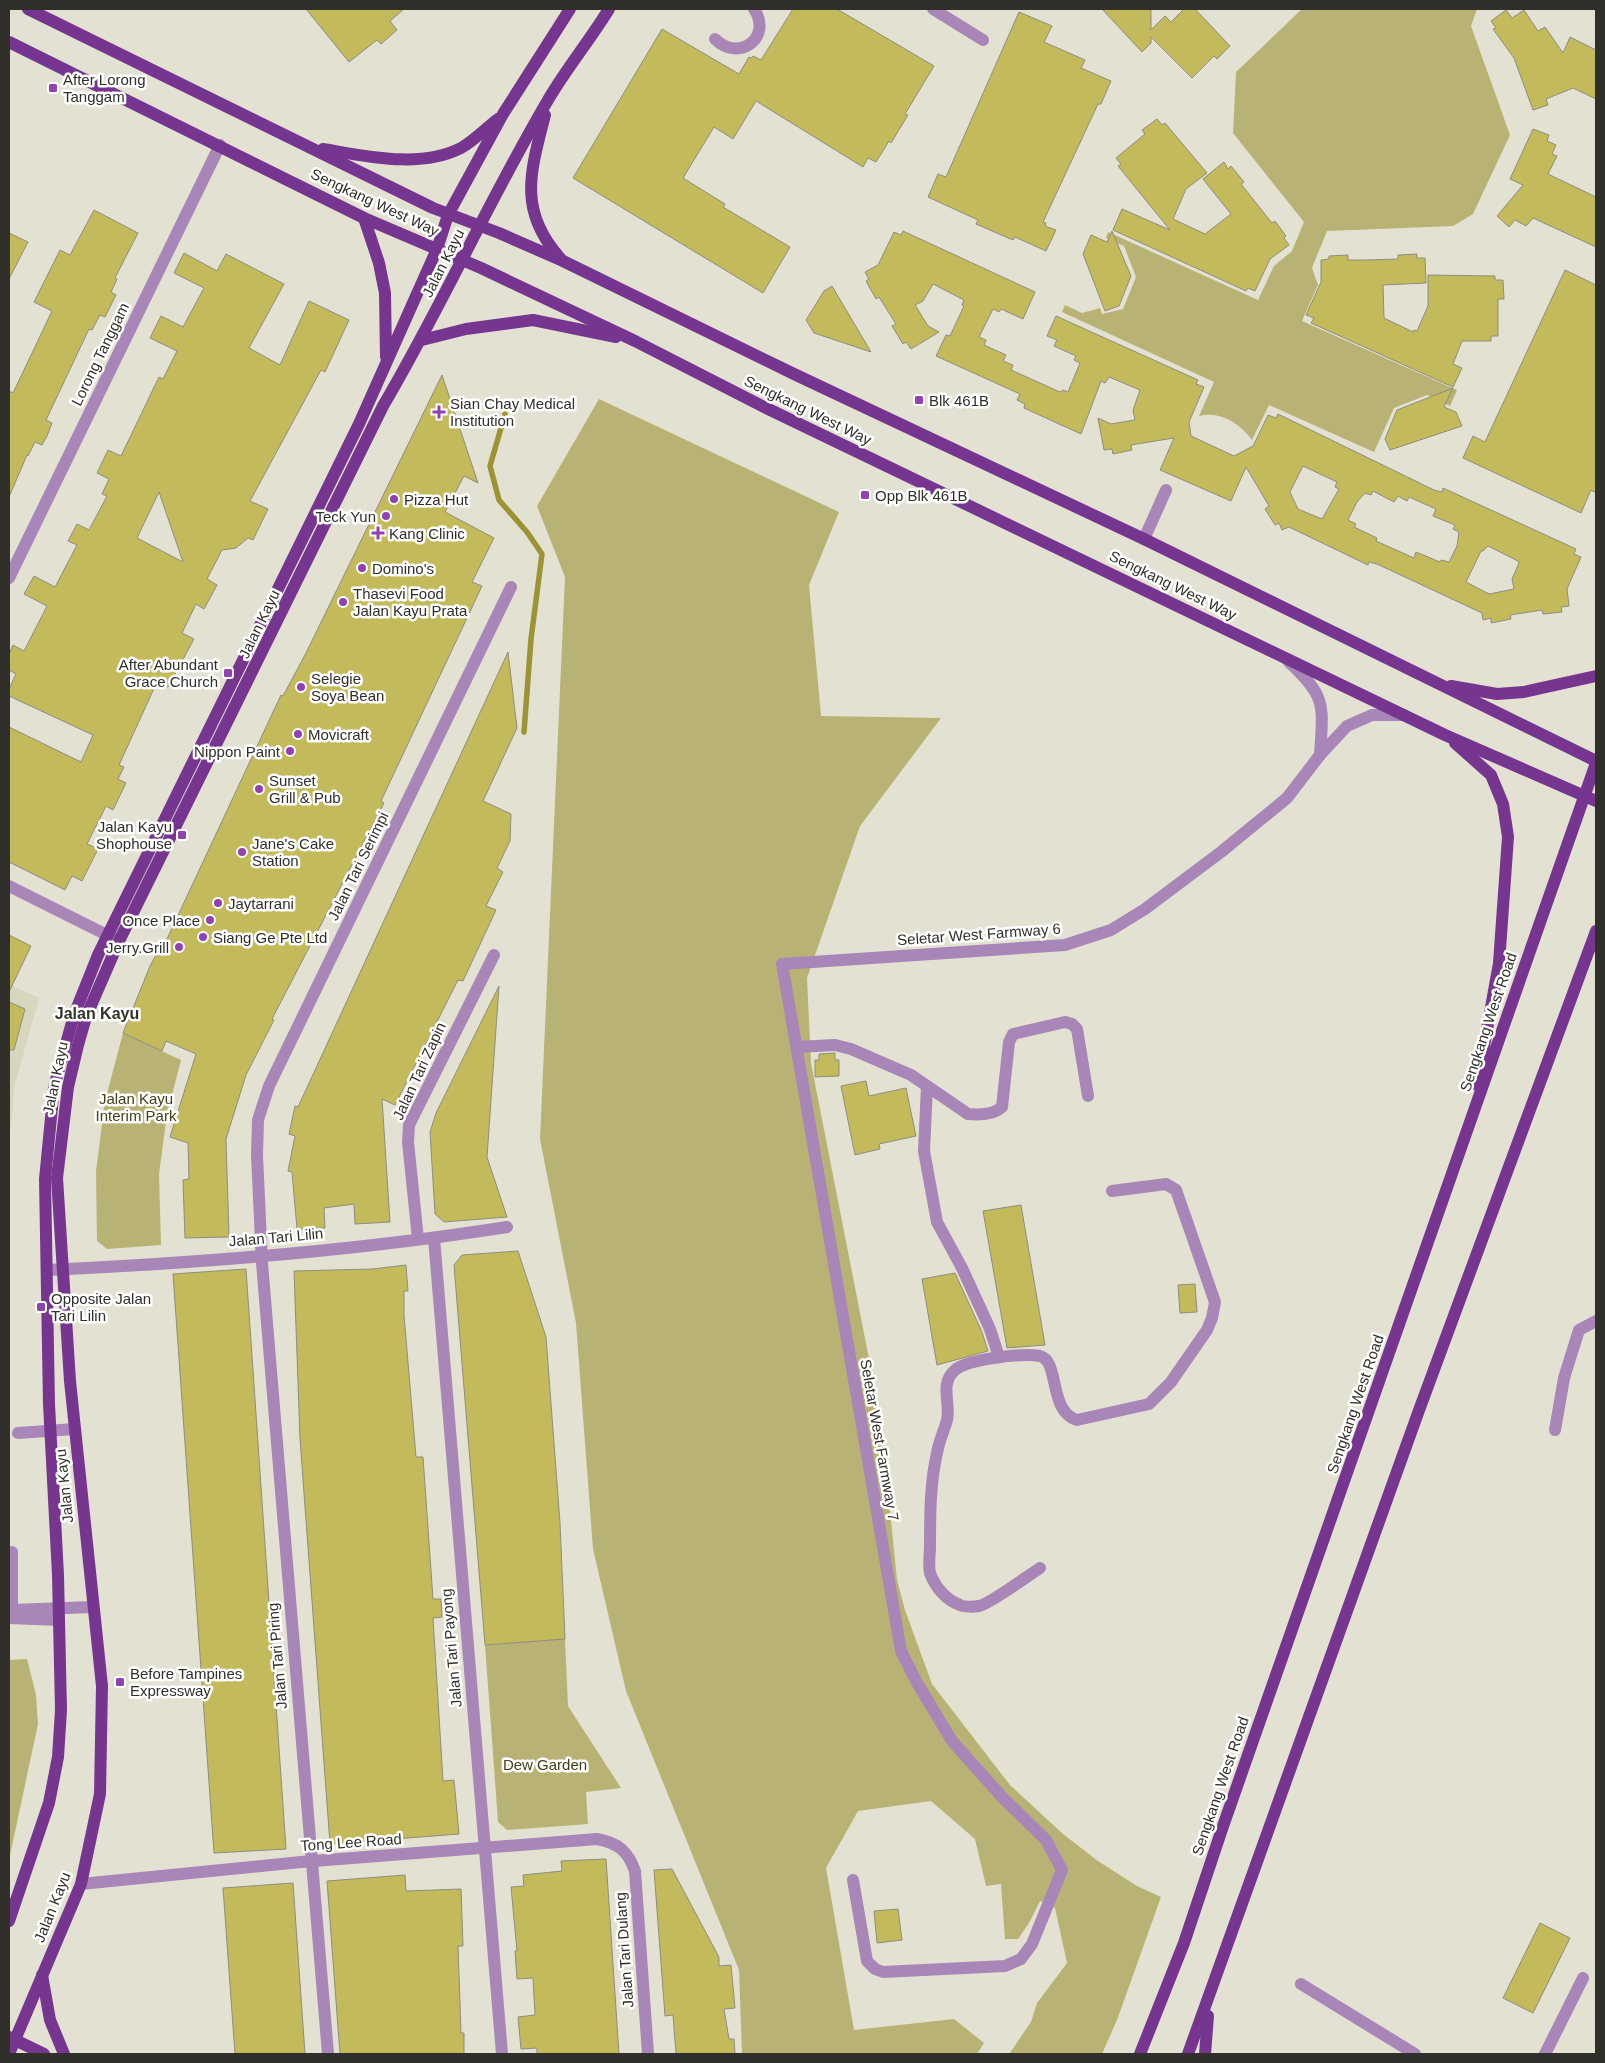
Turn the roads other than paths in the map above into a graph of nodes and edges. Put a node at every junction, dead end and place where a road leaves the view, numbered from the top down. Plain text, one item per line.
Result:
1 (28, 9) edge
2 (570, 9) edge
3 (609, 9) edge
4 (754, 9) edge
5 (932, 9) edge
6 (715, 39) dead end
7 (983, 40) dead end
8 (9, 42) edge
9 (549, 99) junction
10 (504, 114) junction
11 (220, 145) junction
12 (310, 147) junction
13 (448, 215) junction
14 (364, 218) junction
15 (480, 226) junction
16 (437, 249) junction
17 (462, 260) junction
18 (563, 261) junction
19 (422, 340) junction
20 (636, 341) junction
21 (386, 362) junction
22 (1166, 490) dead end
23 (1144, 539) junction
24 (9, 578) edge
25 (512, 587) dead end
26 (1284, 657) junction
27 (1596, 676) edge
28 (1436, 684) junction
29 (1404, 714) junction
30 (1446, 735) junction
31 (1320, 755) junction
32 (1596, 762) edge
33 (1591, 799) edge
34 (9, 886) edge
35 (1596, 932) edge
36 (114, 938) junction
37 (494, 955) dead end
38 (782, 964) joint
39 (796, 1047) junction
40 (927, 1086) junction
41 (1088, 1096) dead end
42 (1470, 1122) junction
43 (1112, 1191) dead end
44 (507, 1227) dead end
45 (434, 1238) junction
46 (418, 1239) junction
47 (261, 1256) junction
48 (62, 1269) junction
49 (48, 1270) junction
50 (1596, 1321) edge
51 (999, 1357) junction
52 (74, 1429) junction
53 (1556, 1430) dead end
54 (50, 1431) junction
55 (18, 1433) dead end
56 (12, 1552) dead end
57 (1040, 1568) dead end
58 (93, 1607) junction
59 (58, 1614) junction
60 (10, 1615) edge
61 (484, 1848) junction
62 (622, 1848) joint
63 (310, 1861) junction
64 (854, 1880) dead end
65 (81, 1884) junction
66 (9, 1921) edge
67 (42, 1975) junction
68 (1583, 1978) dead end
69 (1301, 1984) dead end
70 (1209, 2003) junction
71 (11, 2038) edge
72 (9, 2054) edge
73 (44, 2054) edge
74 (64, 2054) edge
75 (328, 2054) edge
76 (502, 2054) edge
77 (648, 2054) edge
78 (1140, 2054) edge
79 (1188, 2054) edge
80 (1205, 2054) edge
81 (1415, 2054) edge
82 (1545, 2054) edge

1 - 12 main road, Sengkang West Way
2 - 10 main road, Jalan Kayu
3 - 9 main road, Jalan Kayu
4 - 6 street
5 - 7 street
8 - 11 main road, Sengkang West Way
9 - 15 main road, Jalan Kayu
9 - 18 main road
10 - 12 main road
10 - 13 main road, Jalan Kayu
11 - 14 main road, Sengkang West Way
11 - 24 street, Lorong Tanggam
12 - 13 main road, Sengkang West Way
13 - 15 main road, Sengkang West Way
13 - 16 main road, Jalan Kayu
14 - 16 main road, Sengkang West Way
14 - 21 main road
15 - 17 main road, Jalan Kayu
15 - 18 main road, Sengkang West Way
16 - 17 main road, Sengkang West Way
16 - 21 main road, Jalan Kayu
17 - 19 main road, Jalan Kayu
17 - 20 main road, Sengkang West Way
18 - 23 main road, Sengkang West Way
19 - 20 main road
19 - 36 main road, Jalan Kayu
20 - 26 main road, Sengkang West Way
21 - 36 main road, Jalan Kayu
22 - 23 street
23 - 28 main road, Sengkang West Way
25 - 47 street, Jalan Tari Serimpi
26 - 29 main road, Sengkang West Way
26 - 31 street
27 - 28 main road
28 - 32 main road, Sengkang West Way
29 - 30 main road, Sengkang West Way
29 - 31 street, Seletar West Farmway 6
30 - 33 main road, Sengkang West Way
30 - 42 main road
31 - 38 street, Seletar West Farmway 6
32 - 33 main road, Sengkang West Road
33 - 42 main road, Sengkang West Road
34 - 36 street
35 - 70 main road
36 - 48 main road, Jalan Kayu
36 - 49 main road, Jalan Kayu
37 - 46 street, Jalan Tari Zapin
38 - 39 street, Seletar West Farmway 7
39 - 40 street
39 - 64 street, Seletar West Farmway 7
40 - 41 street
40 - 51 street
42 - 78 main road, Sengkang West Road
43 - 51 street
44 - 45 street, Jalan Tari Lilin
45 - 46 street, Jalan Tari Lilin
45 - 61 street, Jalan Tari Payong
46 - 47 street, Jalan Tari Lilin
47 - 48 street, Jalan Tari Lilin
47 - 63 street, Jalan Tari Piring
48 - 49 street, Jalan Tari Lilin
48 - 52 main road, Jalan Kayu
49 - 54 main road, Jalan Kayu
50 - 53 street
51 - 57 street
52 - 54 street
52 - 58 main road, Jalan Kayu
54 - 55 street
54 - 59 main road, Jalan Kayu
56 - 60 street
58 - 59 street
58 - 65 main road, Jalan Kayu
59 - 60 street
59 - 66 main road, Jalan Kayu
61 - 62 street, Tong Lee Road
61 - 63 street, Tong Lee Road
61 - 76 street, Jalan Tari Payong
62 - 77 street, Jalan Tari Dulang
63 - 65 street, Tong Lee Road
63 - 75 street, Jalan Tari Piring
65 - 67 main road, Jalan Kayu
67 - 71 main road, Jalan Kayu
67 - 74 main road
68 - 82 street
69 - 81 street
70 - 79 main road
70 - 80 main road
71 - 72 main road, Jalan Kayu
71 - 73 main road

